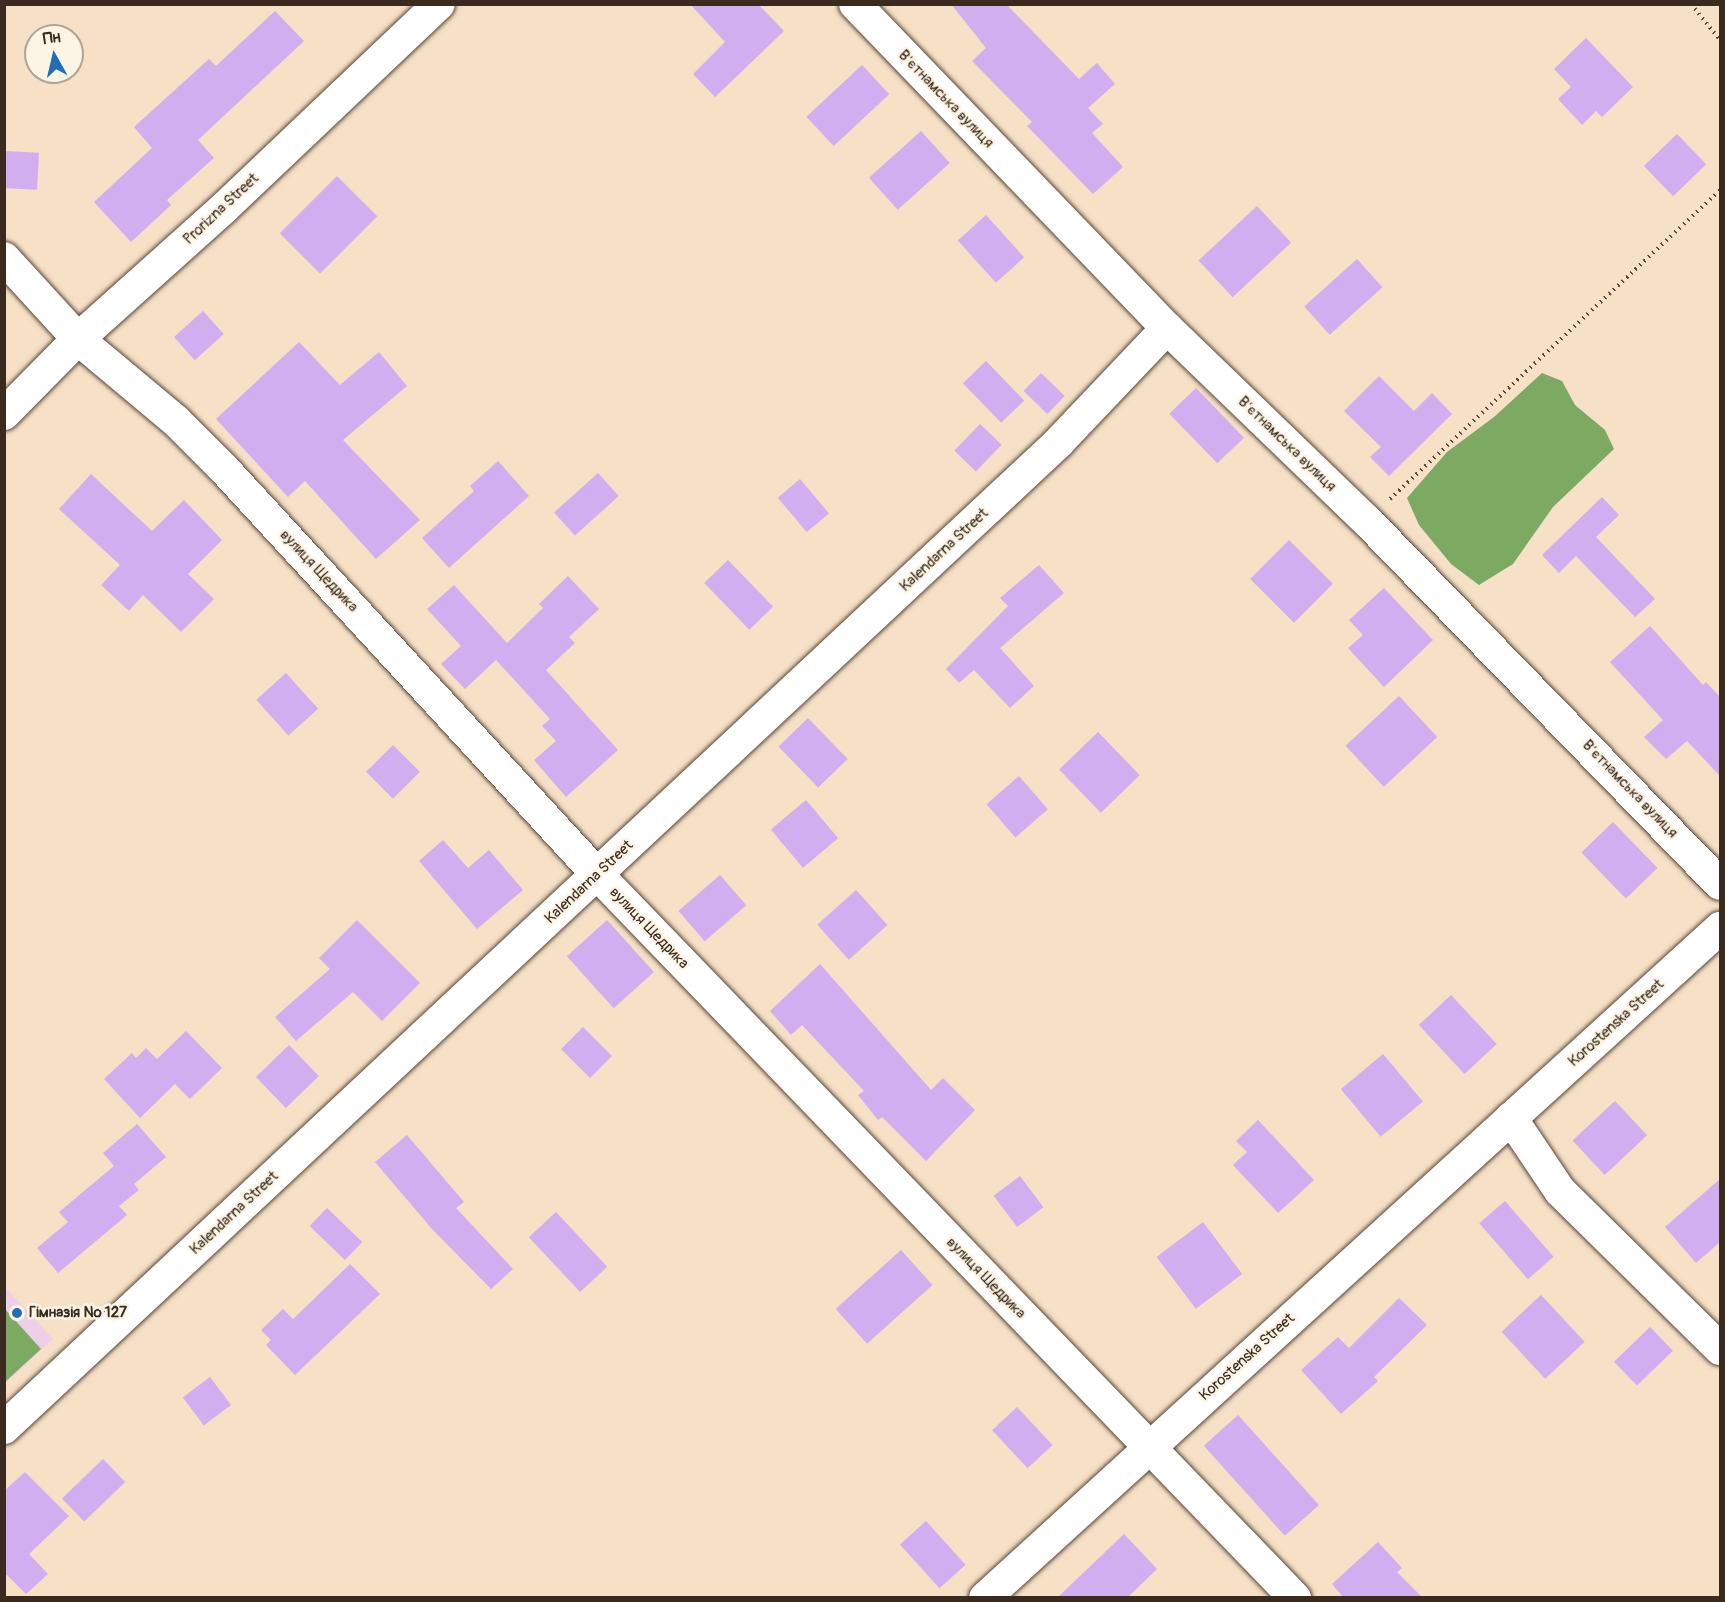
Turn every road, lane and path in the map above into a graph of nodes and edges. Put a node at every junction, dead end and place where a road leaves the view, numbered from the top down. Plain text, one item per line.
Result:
1 (439, 4) edge
2 (855, 4) edge
3 (1691, 4) edge
4 (1720, 40) edge
5 (1720, 190) edge
6 (4, 258) edge
7 (1167, 328) junction
8 (78, 339) junction
9 (4, 414) edge
10 (1367, 520) junction
11 (597, 874) junction
12 (1720, 884) edge
13 (1720, 928) edge
14 (1511, 1118) junction
15 (1720, 1349) edge
16 (4, 1428) edge
17 (1148, 1447) junction
18 (985, 1598) edge
19 (1295, 1598) edge

1 - 8 street, Prorizna Street
2 - 7 street, Вʼєтнамська вулиця
3 - 4 path
5 - 10 path
6 - 8 street, вулиця Щедрика
7 - 10 street, Вʼєтнамська вулиця
7 - 11 street, Kalendarna Street
8 - 9 street, Prorizna Street
8 - 11 street, вулиця Щедрика
10 - 12 street, Вʼєтнамська вулиця
11 - 16 street, Kalendarna Street
11 - 17 street, вулиця Щедрика
13 - 14 street, Korostenska Street
14 - 15 street
14 - 17 street, Korostenska Street
17 - 18 street, Korostenska Street
17 - 19 street, вулиця Щедрика

